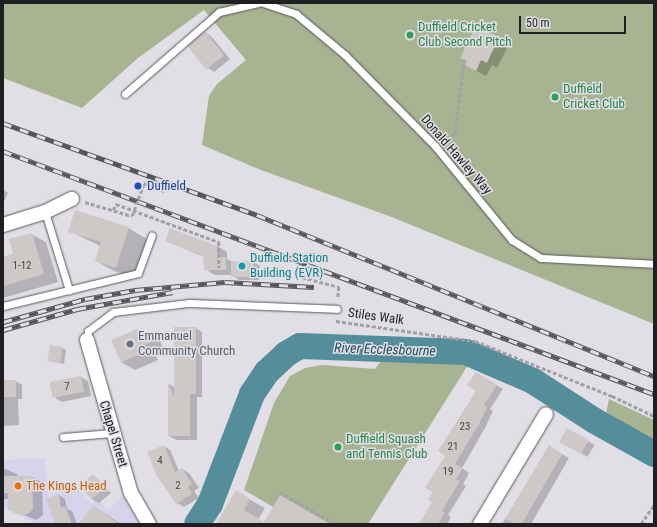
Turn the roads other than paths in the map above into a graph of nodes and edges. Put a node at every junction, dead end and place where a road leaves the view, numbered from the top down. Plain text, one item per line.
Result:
1 (258, 3) edge
2 (263, 3) edge
3 (125, 94) dead end
4 (72, 199) road end
5 (45, 212) junction
6 (3, 225) edge
7 (152, 235) dead end
8 (654, 264) edge
9 (69, 290) junction
10 (3, 306) edge
11 (337, 309) road end
12 (87, 340) joint
13 (546, 414) dead end
14 (112, 433) junction
15 (63, 437) dead end
16 (149, 524) edge
17 (480, 524) edge

1 - 3 lane
2 - 8 lane, Donald Hawley Way
4 - 5 street
5 - 6 street
5 - 9 lane
7 - 9 lane
9 - 10 lane
11 - 12 lane
12 - 14 street, Chapel Street
13 - 17 street
14 - 15 lane
14 - 16 street, Chapel Street

